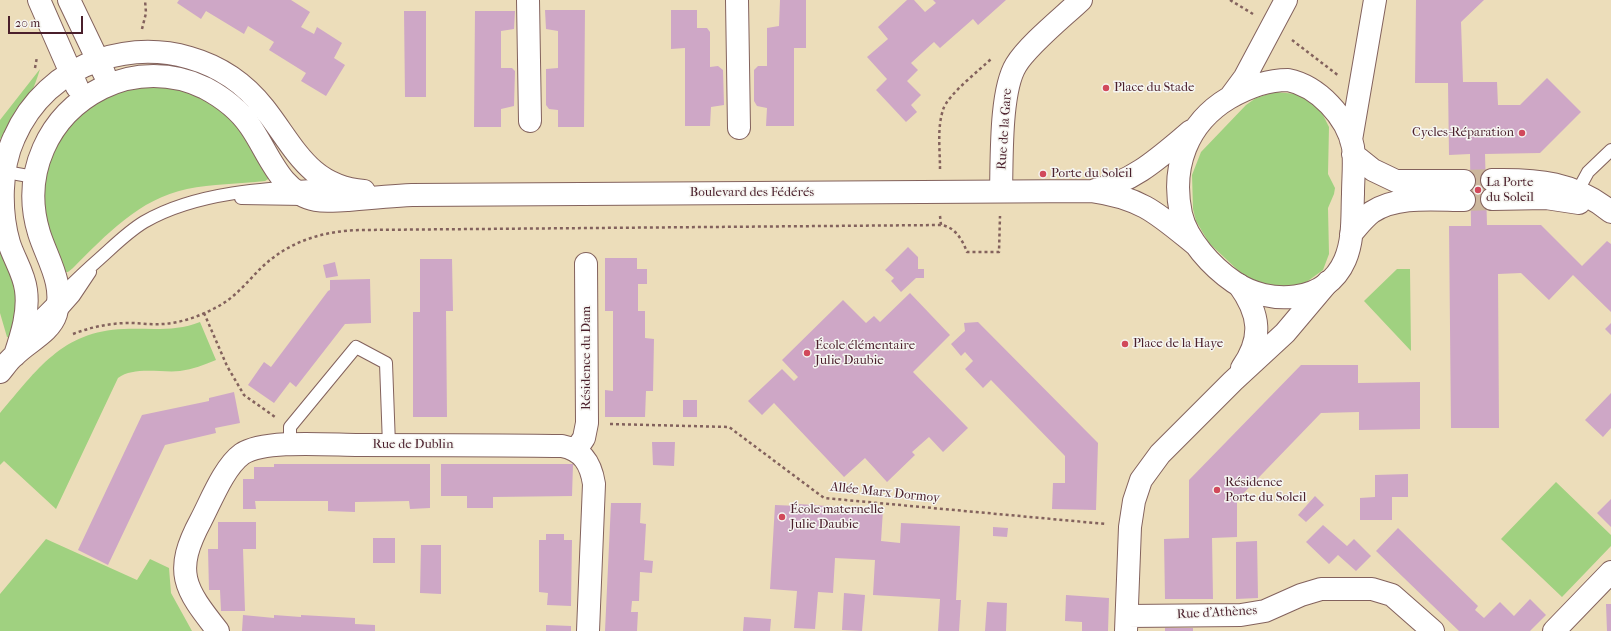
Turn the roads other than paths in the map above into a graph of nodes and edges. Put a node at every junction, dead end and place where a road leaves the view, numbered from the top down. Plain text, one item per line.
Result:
1 (39, 0) edge
2 (69, 0) edge
3 (528, 0) edge
4 (736, 0) edge
5 (1081, 0) edge
6 (1286, 0) edge
7 (1375, 0) edge
8 (98, 60) junction
9 (71, 73) junction
10 (109, 85) junction
11 (1229, 98) junction
12 (82, 99) junction
13 (530, 122) dead end
14 (739, 128) dead end
15 (1195, 128) junction
16 (1352, 147) junction
17 (1611, 150) edge
18 (2, 171) edge
19 (34, 177) junction
20 (336, 185) junction
21 (291, 187) junction
22 (1492, 189) tunnel mouth
23 (1001, 191) junction
24 (1092, 191) junction
25 (412, 195) junction
26 (1574, 196) junction
27 (215, 198) junction
28 (311, 199) junction
29 (1611, 212) edge
30 (1611, 216) edge
31 (1351, 234) junction
32 (1196, 244) junction
33 (98, 260) junction
34 (586, 264) dead end
35 (1330, 280) junction
36 (1239, 285) junction
37 (59, 296) junction
38 (54, 319) junction
39 (18, 345) junction
40 (0, 372) edge
41 (1233, 381) junction
42 (290, 436) junction
43 (389, 445) junction
44 (576, 450) junction
45 (1611, 572) edge
46 (205, 622) edge
47 (1126, 623) edge
48 (1565, 627) edge
49 (218, 631) edge
50 (588, 631) edge
51 (1433, 631) edge

1 - 9 street
2 - 8 street
3 - 13 street
4 - 14 street
5 - 23 street, Rue de la Gare
6 - 11 street
7 - 16 street
8 - 9 street, Boulevard des Fédérés
8 - 10 street
8 - 20 street, Boulevard des Fédérés
9 - 12 street
9 - 18 street, Boulevard des Fédérés
10 - 12 street, Boulevard des Fédérés
10 - 21 street, Boulevard des Fédérés
11 - 15 street
11 - 16 street
12 - 19 street, Boulevard des Fédérés
15 - 24 street, Boulevard des Fédérés
15 - 32 street
16 - 31 street
16 - 31 street
17 - 26 lane
18 - 19 lane
18 - 39 street, Boulevard des Fédérés
19 - 37 street, Boulevard des Fédérés
20 - 21 lane
20 - 25 street, Boulevard des Fédérés
21 - 27 lane
21 - 28 street, Boulevard des Fédérés
22 - 26 street
23 - 24 street, Boulevard des Fédérés
23 - 25 street, Boulevard des Fédérés
24 - 32 street, Boulevard des Fédérés
25 - 28 street, Boulevard des Fédérés
26 - 29 street
26 - 30 street
27 - 28 lane
27 - 33 lane
31 - 35 street
32 - 36 street
33 - 37 lane
33 - 38 lane
34 - 44 street, Résidence du Dam
35 - 36 street
35 - 41 street
36 - 41 street
37 - 38 street
37 - 39 lane
38 - 39 street
39 - 40 street
41 - 47 street
42 - 43 street, Rue de Dublin
42 - 43 lane
42 - 46 street, Rue de Dublin
43 - 44 street, Rue de Dublin
44 - 50 street
45 - 48 street
46 - 49 street, Rue de Dublin
47 - 51 street, Rue d'Athènes

